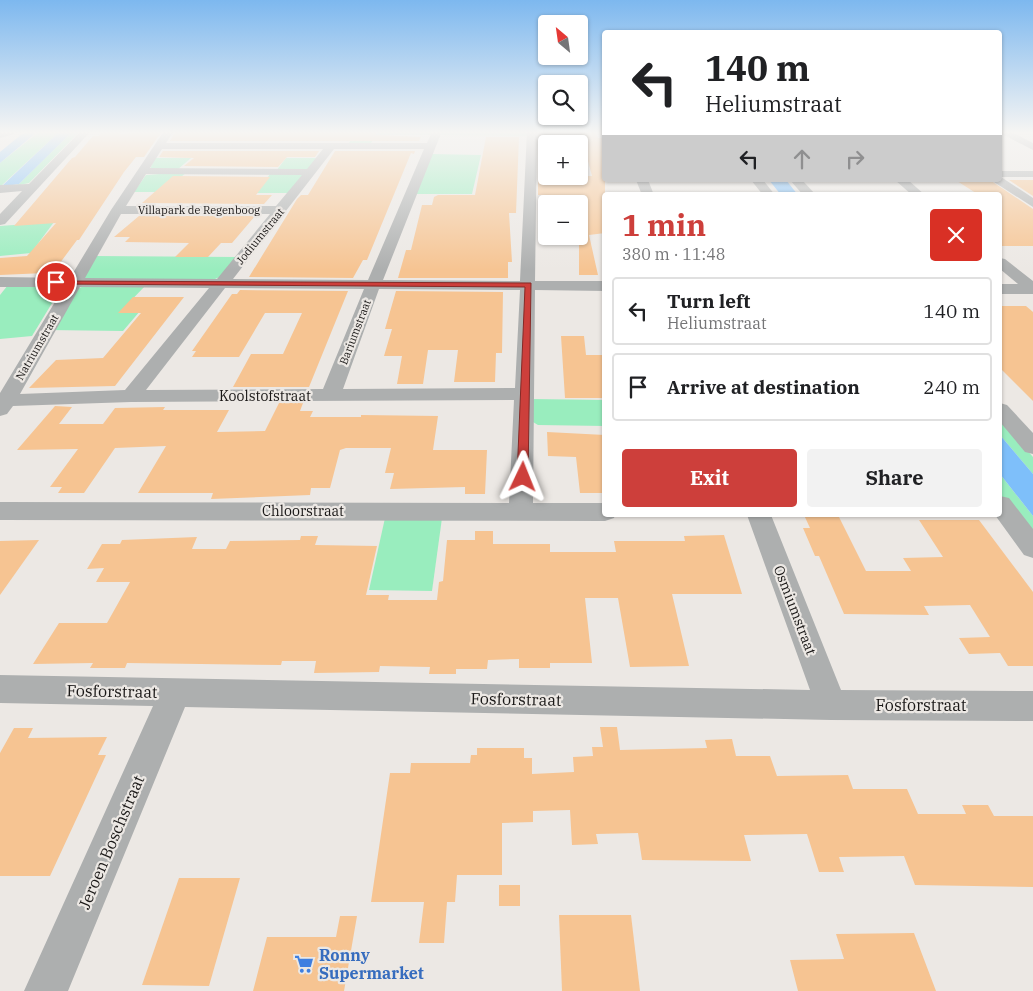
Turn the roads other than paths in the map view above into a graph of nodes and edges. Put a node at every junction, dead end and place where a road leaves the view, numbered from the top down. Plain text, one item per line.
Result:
1 (41, 177) edge
2 (139, 177) edge
3 (307, 177) edge
4 (418, 177) edge
5 (531, 177) edge
6 (759, 182) edge
7 (798, 182) edge
8 (903, 182) edge
9 (1001, 182) edge
10 (31, 187) junction
11 (0, 189) edge
12 (767, 192) edge
13 (807, 192) edge
14 (915, 192) edge
15 (1033, 203) edge
16 (117, 210) junction
17 (281, 210) junction
18 (0, 221) edge
19 (1002, 264) edge
20 (0, 282) edge
21 (75, 282) junction
22 (221, 284) junction
23 (373, 285) junction
24 (529, 285) junction
25 (602, 286) edge
26 (1002, 289) edge
27 (1033, 289) edge
28 (524, 394) junction
29 (132, 396) junction
30 (330, 396) junction
31 (3, 405) edge
32 (1002, 412) edge
33 (1033, 447) edge
34 (1002, 507) edge
35 (521, 510) junction
36 (0, 511) edge
37 (602, 512) edge
38 (760, 517) edge
39 (1033, 548) edge
40 (0, 690) edge
41 (175, 692) junction
42 (831, 705) junction
43 (1033, 706) edge
44 (46, 991) edge

1 - 10 street
2 - 16 street, Natriumstraat
3 - 17 street, Jodiumstraat
4 - 23 street, Bariumstraat
5 - 24 street
6 - 12 street
7 - 13 street
8 - 14 street
9 - 15 street
10 - 11 street
10 - 18 street
16 - 17 street, Villapark de Regenboog
16 - 21 street, Natriumstraat
17 - 22 street, Jodiumstraat
19 - 27 street
20 - 21 street
21 - 22 street
21 - 31 street, Natriumstraat
22 - 23 street
22 - 29 street, Jodiumstraat
23 - 24 street
23 - 30 street, Bariumstraat
24 - 25 street
24 - 28 street
26 - 27 street
28 - 30 street, Koolstofstraat
28 - 35 street
29 - 30 street, Koolstofstraat
29 - 31 street, Koolstofstraat
32 - 33 street
34 - 39 street
35 - 36 street, Chloorstraat
35 - 37 street, Chloorstraat
38 - 42 street, Osmiumstraat
40 - 41 street, Fosforstraat
41 - 42 street, Fosforstraat
41 - 44 street, Jeroen Boschstraat
42 - 43 street, Fosforstraat

